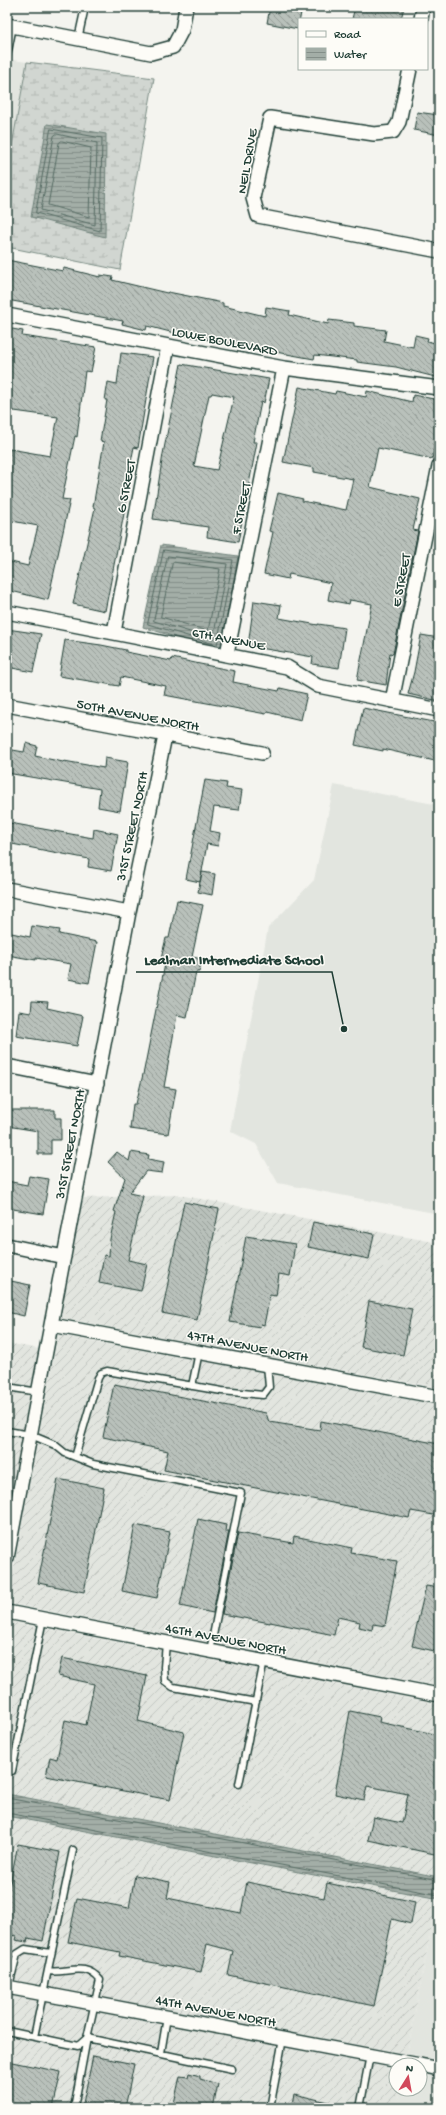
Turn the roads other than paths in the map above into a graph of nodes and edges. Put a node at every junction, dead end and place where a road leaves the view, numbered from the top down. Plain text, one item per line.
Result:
1 (85, 7) edge
2 (186, 7) edge
3 (423, 7) edge
4 (421, 18) edge
5 (10, 26) edge
6 (78, 39) junction
7 (7, 56) edge
8 (410, 70) edge
9 (439, 251) edge
10 (7, 315) edge
11 (168, 346) junction
12 (284, 368) junction
13 (439, 388) edge
14 (439, 466) edge
15 (7, 612) edge
16 (114, 632) junction
17 (227, 654) junction
18 (392, 701) junction
19 (7, 705) edge
20 (439, 710) edge
21 (165, 736) junction
22 (262, 753) dead end
23 (7, 889) edge
24 (129, 912) junction
25 (7, 1066) edge
26 (97, 1084) junction
27 (7, 1245) edge
28 (64, 1257) junction
29 (52, 1325) junction
30 (199, 1352) junction
31 (267, 1365) junction
32 (192, 1386) junction
33 (7, 1387) edge
34 (39, 1392) junction
35 (439, 1397) edge
36 (7, 1431) edge
37 (31, 1435) junction
38 (75, 1457) junction
39 (7, 1558) edge
40 (7, 1612) edge
41 (44, 1619) junction
42 (166, 1642) junction
43 (210, 1651) junction
44 (264, 1661) junction
45 (439, 1695) edge
46 (256, 1702) junction
47 (12, 1771) dead end
48 (239, 1784) dead end
49 (73, 1850) dead end
50 (51, 1953) junction
51 (48, 1971) junction
52 (7, 1990) edge
53 (43, 1993) junction
54 (96, 2003) junction
55 (167, 2017) junction
56 (7, 2031) edge
57 (34, 2036) junction
58 (87, 2038) junction
59 (283, 2039) junction
60 (161, 2053) junction
61 (370, 2056) junction
62 (388, 2059) edge
63 (428, 2067) edge
64 (232, 2068) dead end
65 (439, 2069) edge
66 (74, 2108) edge
67 (270, 2108) edge
68 (360, 2108) edge

1 - 6 lane
2 - 6 street
3 - 4 street
5 - 6 street
5 - 7 lane
8 - 9 street, NEIL DRIVE
10 - 11 street, LOWE BOULEVARD
11 - 12 street, LOWE BOULEVARD
11 - 16 street, G STREET
12 - 13 street, LOWE BOULEVARD
12 - 17 street, F STREET
14 - 18 street, E STREET
15 - 16 street, 6TH AVENUE
16 - 17 street, 6TH AVENUE
17 - 18 street, 6TH AVENUE
18 - 20 street, 6TH AVENUE
19 - 21 street, 50TH AVENUE NORTH
21 - 22 street, 50TH AVENUE NORTH
21 - 24 street, 31ST STREET NORTH
23 - 24 street
24 - 26 street, 31ST STREET NORTH
25 - 26 street
26 - 28 street, 31ST STREET NORTH
27 - 28 street
28 - 29 street, 31ST STREET NORTH
29 - 30 street, 47TH AVENUE NORTH
29 - 34 street, 31ST STREET NORTH
30 - 31 street, 47TH AVENUE NORTH
30 - 32 lane
31 - 32 lane
31 - 35 street, 47TH AVENUE NORTH
32 - 38 lane
33 - 34 lane
34 - 37 street, 31ST STREET NORTH
36 - 37 lane
37 - 38 lane
37 - 39 street, 31ST STREET NORTH
38 - 43 lane
40 - 41 street, 46TH AVENUE NORTH
41 - 42 street, 46TH AVENUE NORTH
41 - 47 lane
42 - 43 street, 46TH AVENUE NORTH
42 - 46 lane
43 - 44 street, 46TH AVENUE NORTH
44 - 45 street, 46TH AVENUE NORTH
44 - 46 lane
46 - 48 lane
49 - 50 lane
50 - 51 lane
50 - 52 lane
51 - 53 lane
51 - 54 lane
52 - 53 street, 44TH AVENUE NORTH
53 - 54 street, 44TH AVENUE NORTH
53 - 57 lane
54 - 55 street, 44TH AVENUE NORTH
54 - 58 lane
55 - 59 street, 44TH AVENUE NORTH
55 - 60 lane
56 - 57 lane
57 - 58 lane
58 - 60 lane
58 - 66 lane
59 - 61 street, 44TH AVENUE NORTH
59 - 67 lane
60 - 64 lane
61 - 62 street, 44TH AVENUE NORTH
61 - 68 lane
63 - 65 street, 44TH AVENUE NORTH

